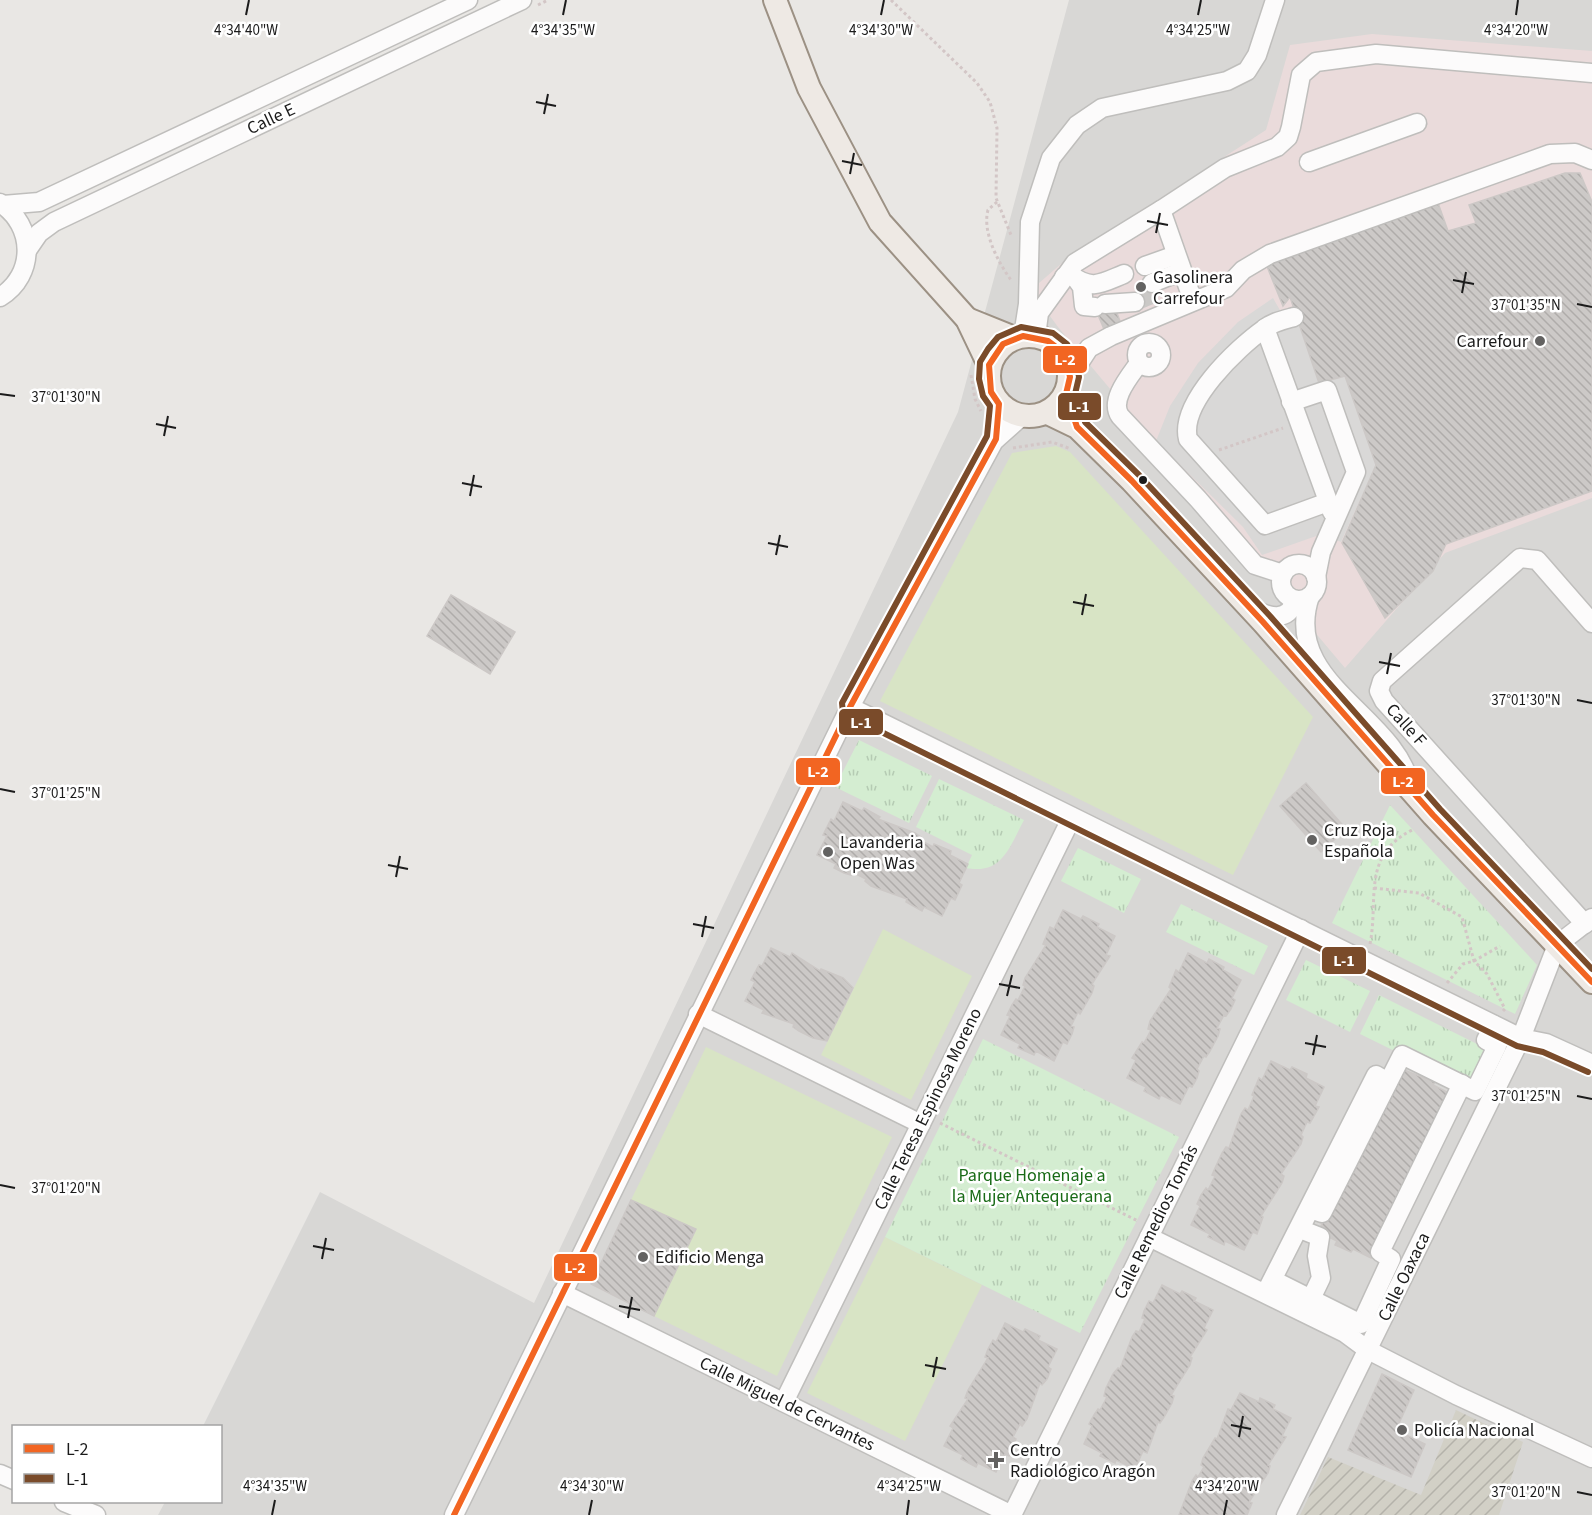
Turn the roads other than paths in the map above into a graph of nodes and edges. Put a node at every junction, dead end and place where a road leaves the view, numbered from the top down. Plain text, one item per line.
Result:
1 (468, 0) edge
2 (522, 0) edge
3 (775, 0) edge
4 (1275, 0) edge
5 (1592, 73) edge
6 (1417, 123) dead end
7 (1592, 160) edge
8 (1309, 162) dead end
9 (2, 204) edge
10 (1161, 210) junction
11 (28, 249) junction
12 (1182, 269) junction
13 (1071, 279) junction
14 (0, 297) edge
15 (1193, 301) junction
16 (1161, 315) junction
17 (1294, 316) dead end
18 (967, 319) junction
19 (1265, 328) junction
20 (1111, 336) junction
21 (1024, 337) junction
22 (1140, 361) junction
23 (989, 365) junction
24 (1068, 386) junction
25 (1292, 402) junction
26 (999, 404) junction
27 (1048, 412) junction
28 (1022, 416) junction
29 (1077, 427) junction
30 (996, 439) junction
31 (1328, 502) junction
32 (1335, 521) junction
33 (1326, 541) junction
34 (1289, 569) junction
35 (1316, 577) junction
36 (1303, 598) junction
37 (1247, 605) junction
38 (1592, 623) edge
39 (850, 707) junction
40 (1411, 790) junction
41 (1072, 817) junction
42 (1588, 921) edge
43 (1301, 929) junction
44 (1557, 945) junction
45 (1592, 982) edge
46 (698, 1014) junction
47 (1494, 1025) junction
48 (1521, 1038) junction
49 (1592, 1064) edge
50 (1462, 1084) junction
51 (923, 1120) junction
52 (1339, 1163) junction
53 (1151, 1233) junction
54 (562, 1293) junction
55 (1310, 1302) junction
56 (1368, 1350) junction
57 (784, 1402) junction
58 (1592, 1458) edge
59 (66, 1503) edge
60 (96, 1515) edge
61 (454, 1515) edge
62 (1012, 1515) edge
63 (1286, 1515) edge

1 - 9 street, Calle E
2 - 11 street, Calle E
3 - 18 main road
4 - 21 street
5 - 10 street
6 - 8 street
7 - 15 street
9 - 11 street
10 - 12 street
10 - 13 street
11 - 14 street
12 - 12 street
12 - 15 street
13 - 13 street
13 - 21 street
15 - 16 street
16 - 20 street
16 - 22 street
17 - 19 street
18 - 21 main road
18 - 23 main road
19 - 25 street
19 - 31 street
20 - 22 street
20 - 24 street
21 - 23 main road
21 - 24 main road
22 - 34 street
23 - 26 main road
24 - 27 main road
24 - 29 main road
25 - 31 street
25 - 32 street
26 - 28 main road
26 - 30 street
27 - 28 main road
27 - 29 main road
28 - 30 street
29 - 37 main road
30 - 39 street
31 - 32 street
32 - 33 street
33 - 34 street
33 - 35 street
34 - 35 street
34 - 36 street
35 - 36 street
36 - 37 street
36 - 40 street
37 - 40 main road
38 - 42 street, Calle F
39 - 41 street
39 - 46 street
40 - 44 main road
41 - 43 street
41 - 51 street, Calle Teresa Espinosa Moreno
42 - 44 street
43 - 47 street
43 - 53 street, Calle Remedios Tomás
44 - 45 main road
44 - 48 street, Calle Oaxaca
46 - 51 street
46 - 54 street
47 - 48 street
47 - 50 street
48 - 49 street
48 - 56 street, Calle Oaxaca
50 - 52 street
50 - 55 street
51 - 57 street, Calle Teresa Espinosa Moreno
52 - 55 street
52 - 55 street
53 - 56 street
53 - 62 street, Calle Remedios Tomás
54 - 57 street, Calle Miguel de Cervantes
54 - 61 street
56 - 58 street
56 - 63 street, Calle Oaxaca
57 - 62 street, Calle Miguel de Cervantes
59 - 60 street

